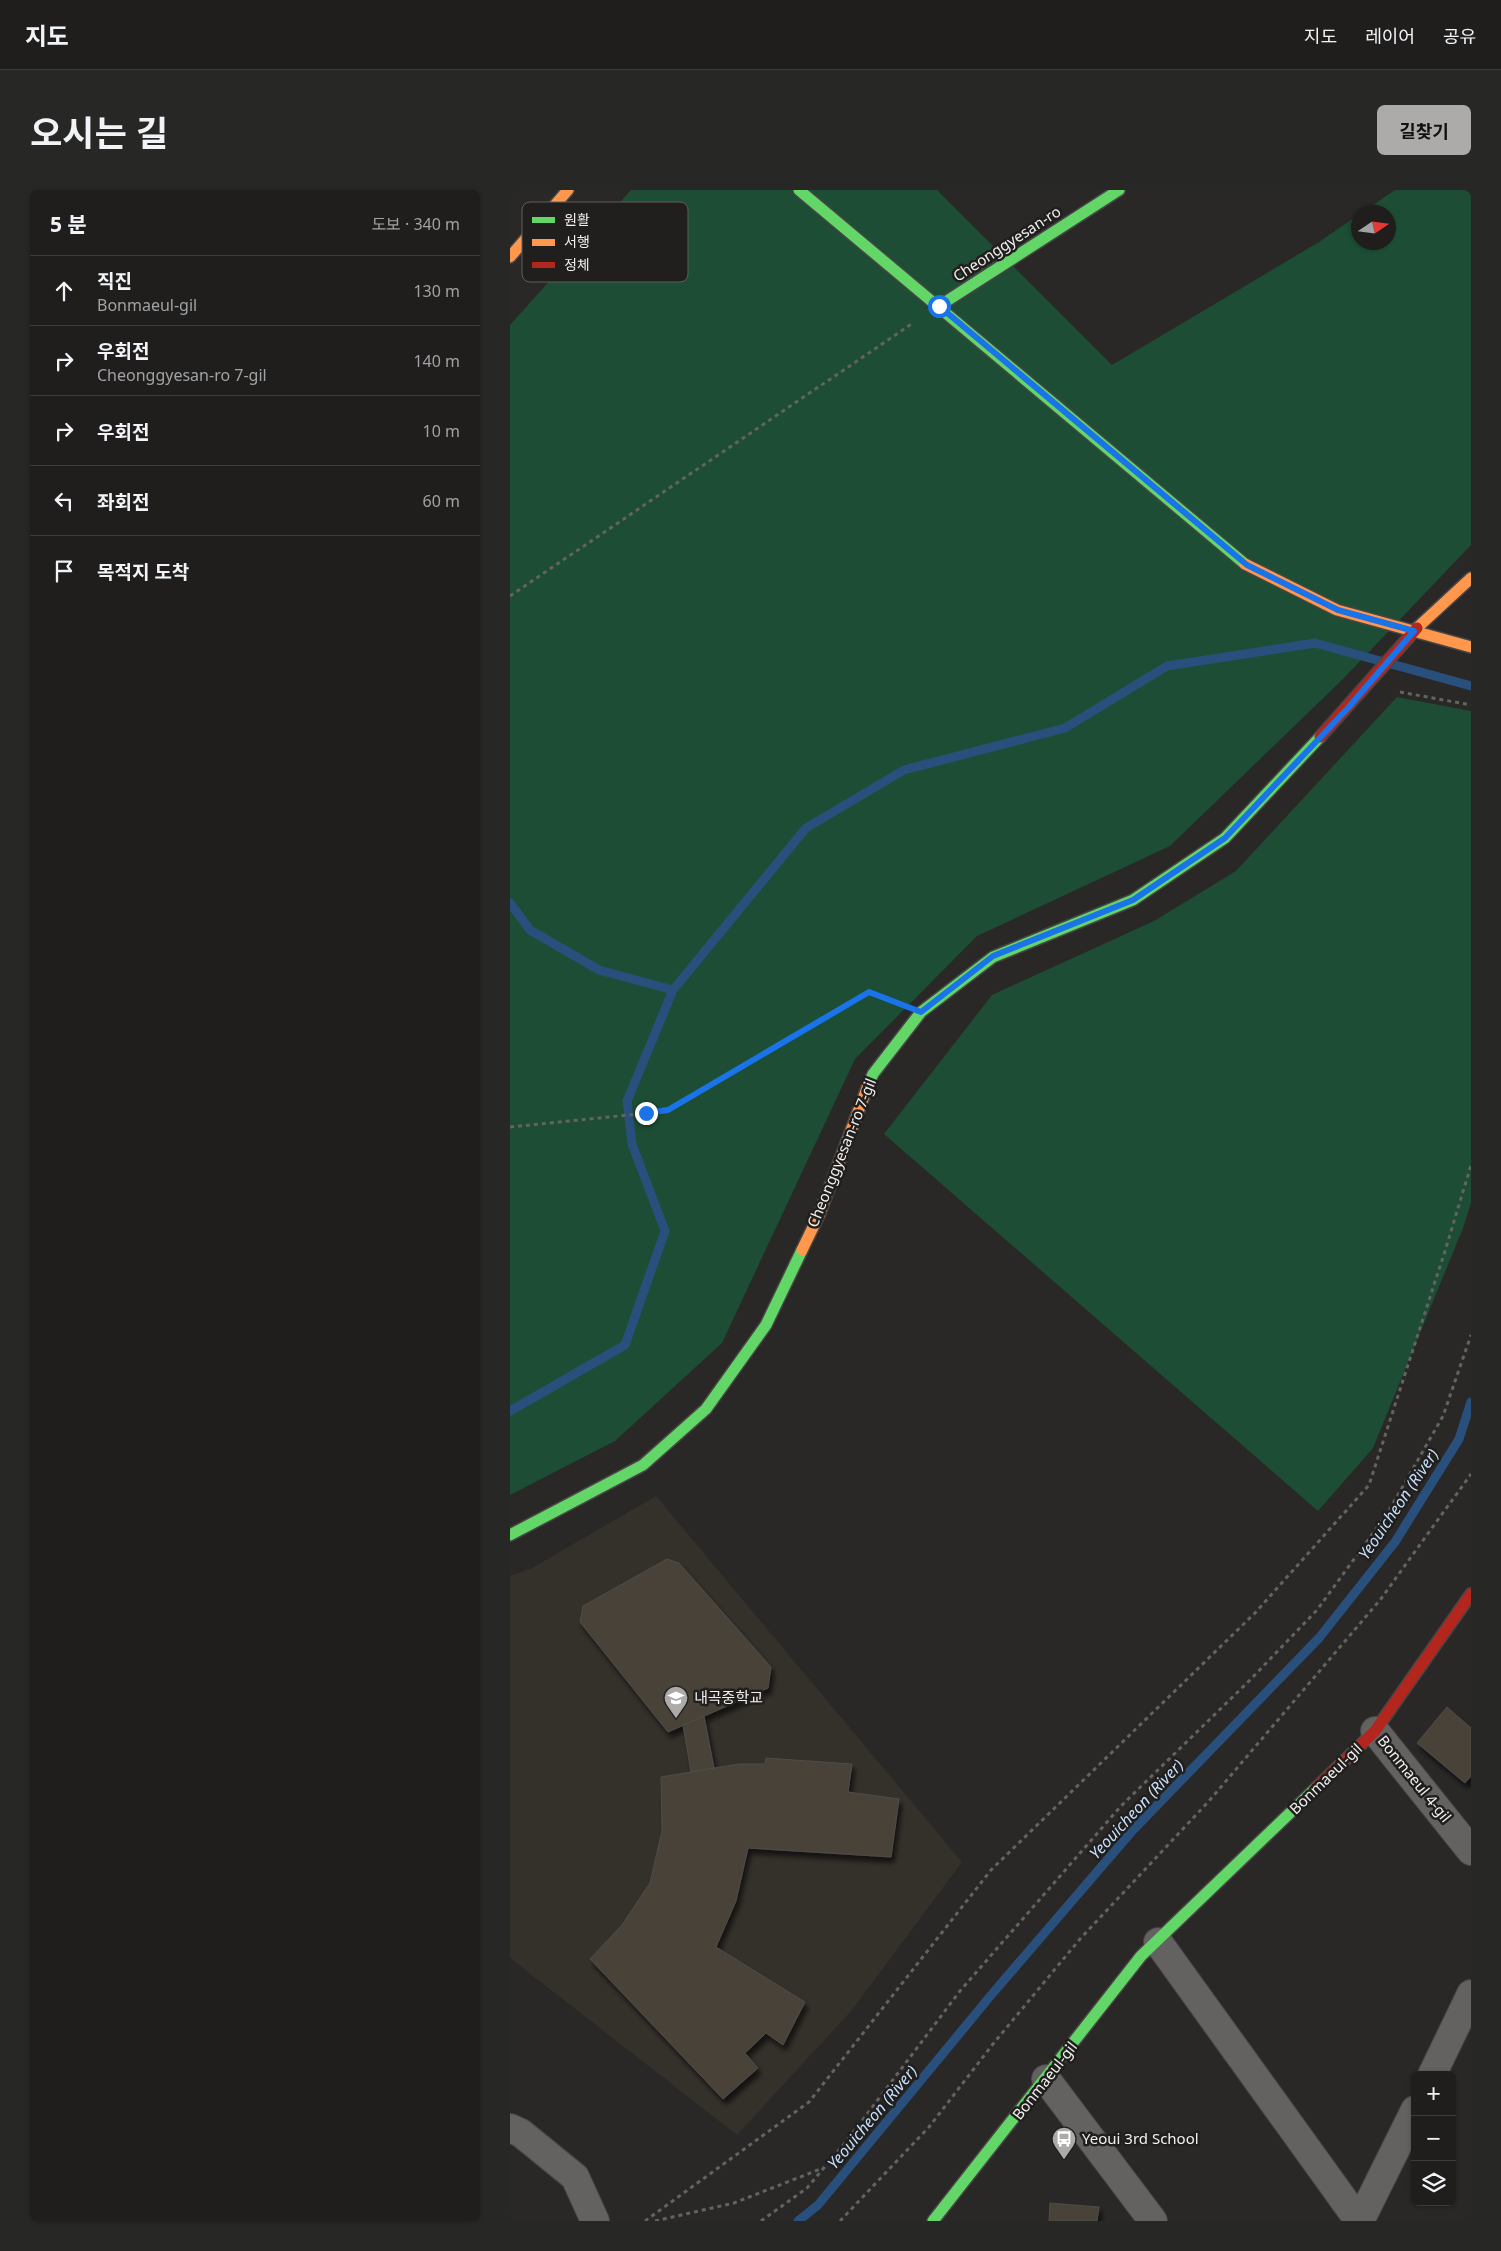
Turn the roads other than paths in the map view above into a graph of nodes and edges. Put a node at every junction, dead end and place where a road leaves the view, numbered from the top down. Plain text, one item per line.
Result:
1 (568, 190) edge
2 (799, 190) edge
3 (1118, 190) edge
4 (558, 202) edge
5 (522, 243) edge
6 (510, 257) edge
7 (939, 306) junction
8 (1471, 578) edge
9 (1414, 631) junction
10 (1471, 647) edge
11 (510, 1535) edge
12 (1471, 1594) edge
13 (1375, 1731) junction
14 (1471, 1851) edge
15 (1158, 1942) junction
16 (1471, 1994) edge
17 (1434, 2071) edge
18 (1046, 2079) junction
19 (1412, 2116) edge
20 (510, 2128) edge
21 (595, 2221) edge
22 (933, 2221) edge
23 (1153, 2221) edge
24 (1360, 2221) edge

1 - 4 street
2 - 7 street
3 - 7 street, Cheonggyesan-ro
5 - 6 street
7 - 9 street
8 - 9 street, Cheonggyesan-ro 7-gil
9 - 10 street
9 - 11 street, Cheonggyesan-ro 7-gil
12 - 13 street, Bonmaeul-gil
13 - 14 street, Bonmaeul 4-gil
13 - 15 street, Bonmaeul-gil
15 - 18 street, Bonmaeul-gil
15 - 24 street
16 - 17 street
18 - 22 street, Bonmaeul-gil
18 - 23 street
19 - 24 street
20 - 21 street

